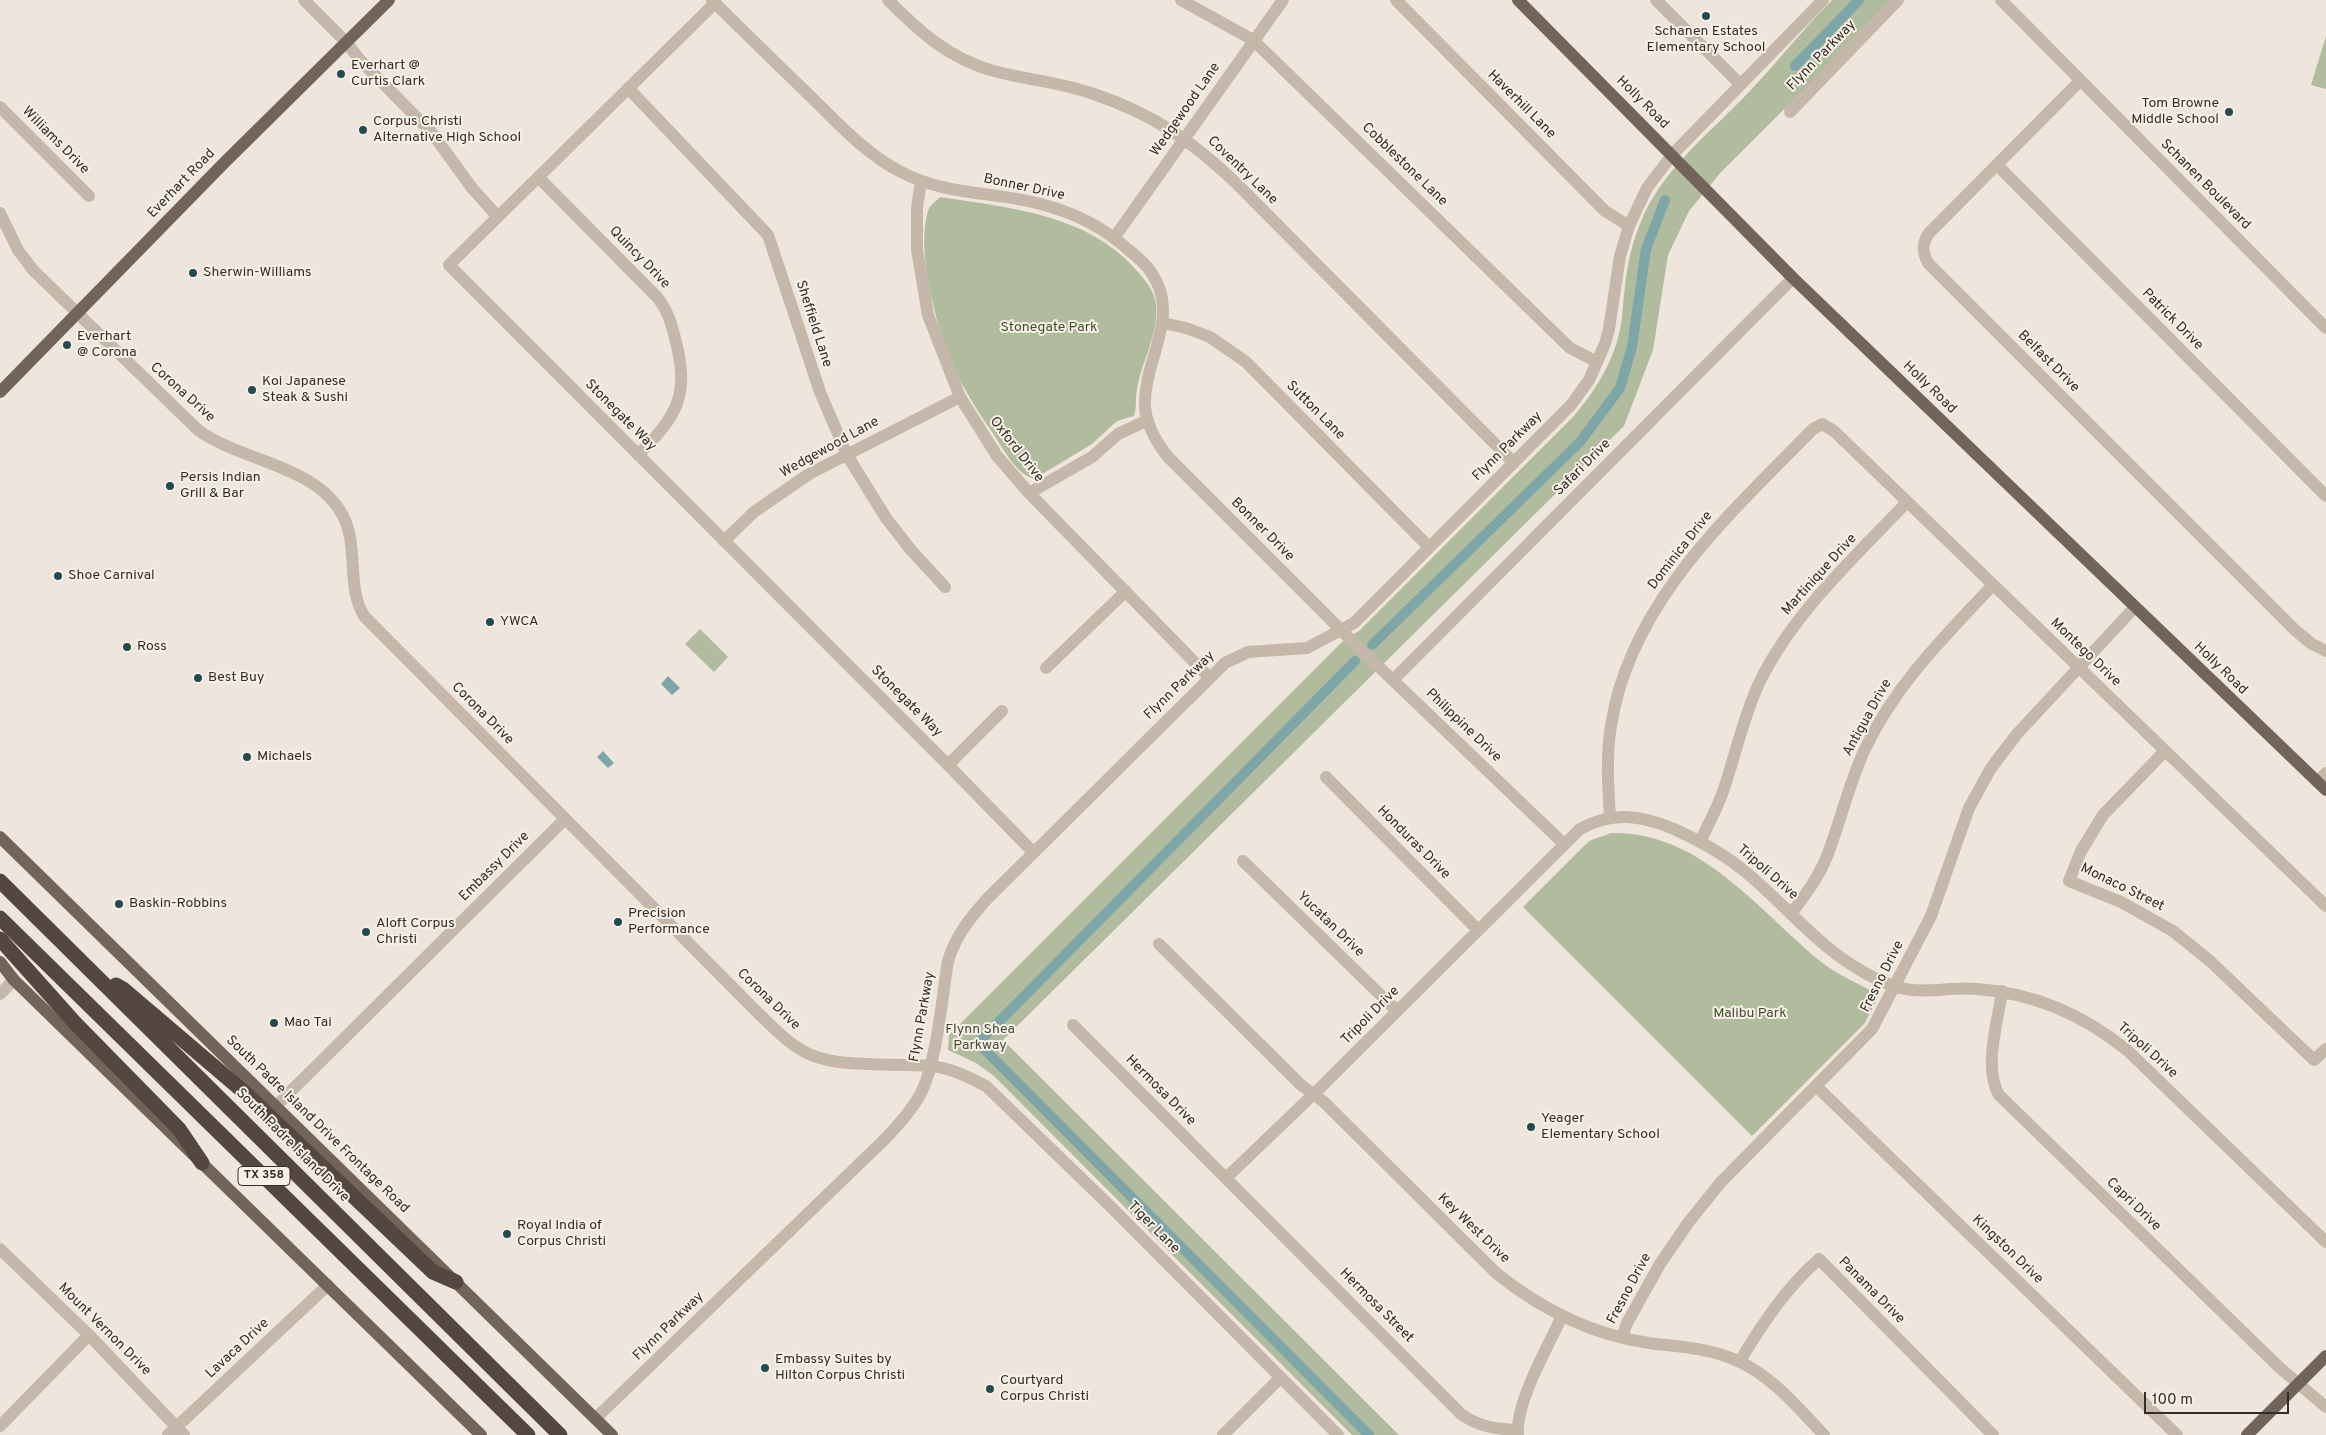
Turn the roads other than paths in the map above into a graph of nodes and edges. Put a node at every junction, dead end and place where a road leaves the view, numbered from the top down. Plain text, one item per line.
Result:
1 (304, 0) edge
2 (389, 0) edge
3 (888, 0) edge
4 (1182, 0) edge
5 (1283, 0) edge
6 (1396, 0) edge
7 (1518, 0) edge
8 (1656, 0) edge
9 (1823, 0) edge
10 (1898, 0) edge
11 (2001, 0) edge
12 (714, 1) edge
13 (1253, 40) junction
14 (346, 42) junction
15 (2080, 81) junction
16 (1740, 84) junction
17 (628, 88) junction
18 (0, 108) edge
19 (1790, 112) dead end
20 (1184, 138) junction
21 (1672, 155) junction
22 (1997, 165) junction
23 (539, 178) junction
24 (921, 181) junction
25 (89, 196) dead end
26 (0, 213) edge
27 (498, 217) junction
28 (1629, 226) junction
29 (1114, 238) junction
30 (1793, 278) junction
31 (78, 314) junction
32 (1163, 322) junction
33 (2326, 328) edge
34 (1598, 362) junction
35 (0, 392) edge
36 (960, 397) junction
37 (1148, 420) junction
38 (1822, 424) joint
39 (638, 455) junction
40 (847, 455) junction
41 (1514, 463) junction
42 (1029, 493) junction
43 (2326, 496) edge
44 (1908, 502) junction
45 (724, 541) junction
46 (1429, 547) junction
47 (1993, 585) junction
48 (945, 587) dead end
49 (1126, 592) junction
50 (2134, 608) junction
51 (1341, 630) junction
52 (2326, 651) edge
53 (1046, 668) dead end
54 (2079, 668) junction
55 (1209, 677) junction
56 (1394, 679) junction
57 (1002, 711) dead end
58 (2165, 751) junction
59 (948, 765) junction
60 (1326, 777) dead end
61 (2323, 782) edge
62 (1610, 817) junction
63 (565, 819) junction
64 (0, 837) edge
65 (1700, 842) junction
66 (1564, 844) junction
67 (1033, 852) junction
68 (1243, 861) dead end
69 (0, 881) edge
70 (2326, 906) edge
71 (1791, 914) junction
72 (0, 918) edge
73 (1478, 930) junction
74 (0, 939) edge
75 (1159, 944) dead end
76 (0, 962) edge
77 (97, 976) junction
78 (14, 980) junction
79 (1896, 986) junction
80 (2002, 991) junction
81 (0, 994) edge
82 (1397, 1011) junction
83 (1073, 1025) dead end
84 (2326, 1049) edge
85 (930, 1066) junction
86 (1816, 1086) junction
87 (1313, 1094) junction
88 (276, 1106) junction
89 (202, 1163) junction
90 (1226, 1178) junction
91 (2326, 1242) edge
92 (0, 1249) edge
93 (456, 1282) junction
94 (328, 1285) junction
95 (1562, 1316) junction
96 (90, 1335) junction
97 (1622, 1337) junction
98 (2326, 1356) edge
99 (1740, 1362) junction
100 (1280, 1378) junction
101 (2299, 1383) junction
102 (2326, 1407) edge
103 (596, 1418) junction
104 (0, 1426) edge
105 (176, 1432) edge
106 (1518, 1433) edge
107 (481, 1435) edge
108 (528, 1435) edge
109 (560, 1435) edge
110 (612, 1435) edge
111 (1223, 1435) edge
112 (1338, 1435) edge
113 (1824, 1435) edge
114 (1993, 1435) edge
115 (2177, 1435) edge
116 (2247, 1435) edge

1 - 14 street
2 - 14 main road, Everhart Road
3 - 20 street, Coventry Lane
4 - 13 street, Cobblestone Lane
5 - 13 street, Wedgewood Lane
6 - 28 street, Haverhill Lane
7 - 21 main road, Holly Road
8 - 16 street
9 - 16 street, Flynn Parkway
10 - 19 street, Flynn Parkway
11 - 15 street, Schanen Boulevard
12 - 17 street, Stonegate Way
12 - 24 street, Bonner Drive
13 - 20 street, Wedgewood Lane
13 - 34 street, Cobblestone Lane
14 - 27 street
14 - 31 main road, Everhart Road
15 - 22 street, Belfast Drive
15 - 33 street, Schanen Boulevard
16 - 21 street, Flynn Parkway
17 - 23 street, Stonegate Way
17 - 40 street, Sheffield Lane
18 - 25 street, Williams Drive
20 - 29 street, Wedgewood Lane
20 - 41 street, Coventry Lane
21 - 28 street, Flynn Parkway
21 - 30 main road, Holly Road
22 - 43 street, Patrick Drive
22 - 52 street, Belfast Drive
23 - 27 street, Stonegate Way
23 - 39 street, Quincy Drive
24 - 29 street, Bonner Drive
24 - 36 street, Oxford Drive
26 - 31 street
27 - 39 street, Stonegate Way
28 - 34 street, Flynn Parkway
29 - 32 street, Bonner Drive
30 - 50 main road, Holly Road
30 - 56 street, Safari Drive
31 - 35 main road, Everhart Road
31 - 63 street, Corona Drive
32 - 37 street, Bonner Drive
32 - 46 street, Sutton Lane
34 - 41 street, Flynn Parkway
36 - 40 street, Wedgewood Lane
36 - 42 street, Oxford Drive
37 - 42 street
37 - 51 street, Bonner Drive
38 - 44 street, Montego Drive
38 - 62 street, Dominica Drive
39 - 45 street, Stonegate Way
40 - 45 street, Wedgewood Lane
40 - 48 street, Sheffield Lane
41 - 46 street, Flynn Parkway
42 - 49 street, Oxford Drive
44 - 47 street, Montego Drive
44 - 65 street, Martinique Drive
45 - 59 street, Stonegate Way
46 - 51 street, Flynn Parkway
47 - 54 street, Montego Drive
47 - 71 street, Antigua Drive
49 - 53 street
49 - 55 street, Oxford Drive
50 - 54 street, Fresno Drive
50 - 61 main road, Holly Road
51 - 55 street, Flynn Parkway
51 - 56 street, Philippine Drive
54 - 58 street, Montego Drive
54 - 79 street, Fresno Drive
55 - 67 street, Flynn Parkway
56 - 66 street, Philippine Drive
57 - 59 street
58 - 70 street, Montego Drive
58 - 84 street, Monaco Street
59 - 67 street, Stonegate Way
60 - 73 street, Honduras Drive
62 - 65 street, Tripoli Drive
62 - 66 street, Tripoli Drive
63 - 85 street, Corona Drive
63 - 88 street, Embassy Drive
64 - 88 main road, South Padre Island Drive Frontage Road
65 - 71 street, Tripoli Drive
66 - 73 street, Tripoli Drive
67 - 85 street, Flynn Parkway
68 - 82 street, Yucatan Drive
69 - 77 highway, South Padre Island Drive / TX 358
71 - 79 street, Tripoli Drive
72 - 108 highway, TX 358
73 - 82 street, Tripoli Drive
74 - 89 highway
75 - 87 street, Key West Drive
76 - 78 main road
77 - 93 highway
77 - 109 highway, South Padre Island Drive / TX 358
78 - 81 street
78 - 89 main road
79 - 80 street, Tripoli Drive
79 - 86 street, Fresno Drive
80 - 91 street, Tripoli Drive
80 - 101 street, Capri Drive
82 - 87 street, Tripoli Drive
83 - 90 street, Hermosa Drive
85 - 100 street, Tiger Lane
85 - 103 street, Flynn Parkway
86 - 97 street, Fresno Drive
86 - 115 street, Kingston Drive
87 - 90 street, Tripoli Drive
87 - 95 street, Key West Drive
88 - 93 main road, South Padre Island Drive Frontage Road
89 - 94 main road
90 - 106 street, Hermosa Street
92 - 96 street, Mount Vernon Drive
93 - 103 main road, South Padre Island Drive Frontage Road
94 - 105 street, Lavaca Drive
94 - 107 main road
95 - 97 street, Key West Drive
95 - 106 street
96 - 104 street
96 - 105 street, Mount Vernon Drive
97 - 99 street, Key West Drive
98 - 101 main road
99 - 113 street, Key West Drive
99 - 114 street, Panama Drive
100 - 111 street
100 - 112 street, Tiger Lane
101 - 102 street, Capri Drive
101 - 116 main road
103 - 110 main road, South Padre Island Drive Frontage Road

